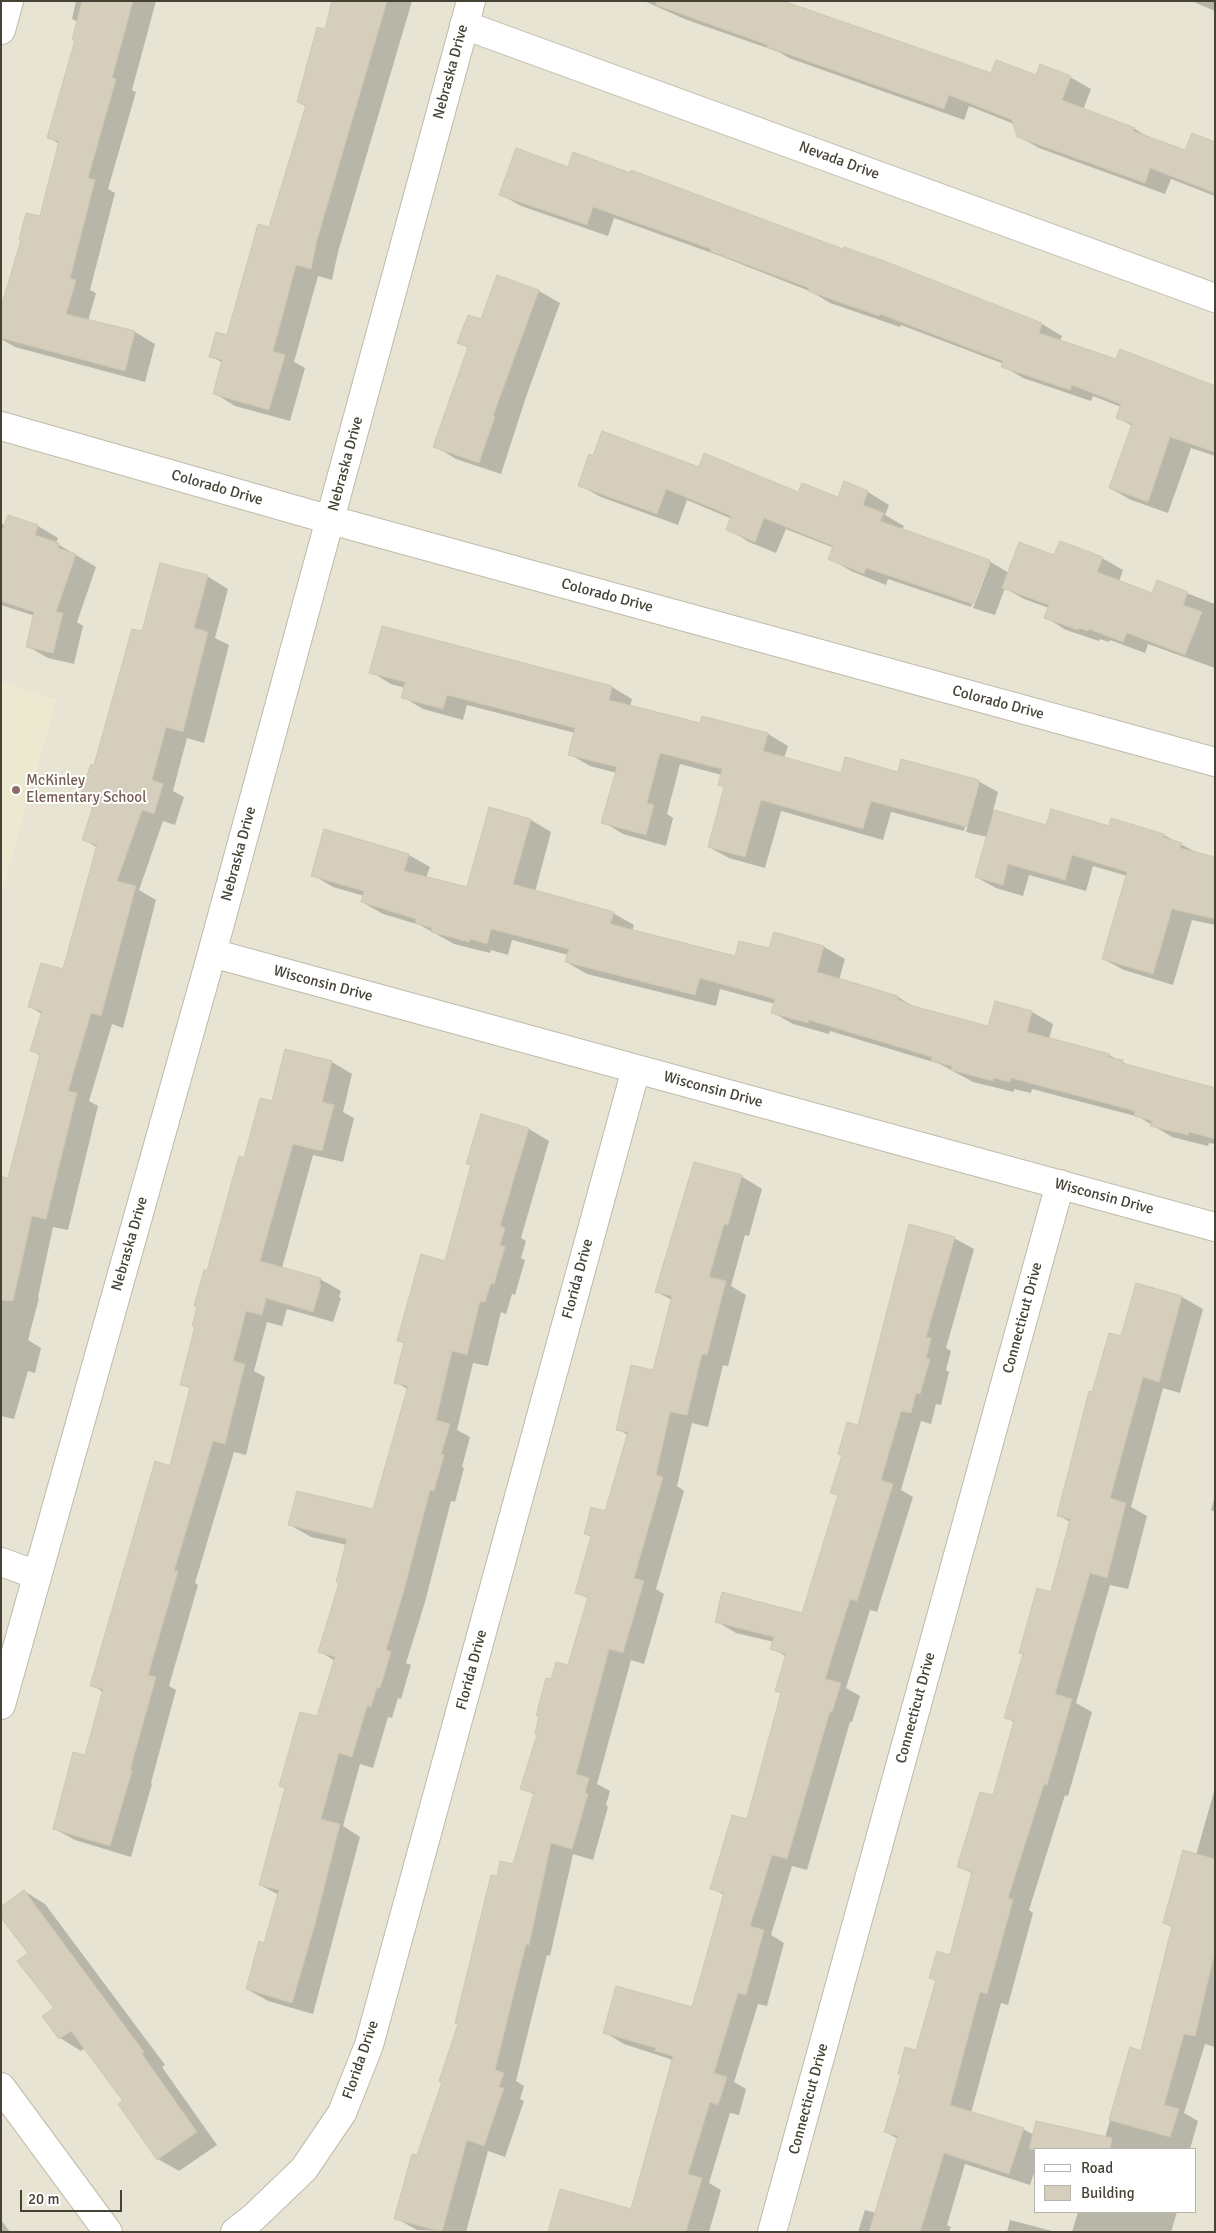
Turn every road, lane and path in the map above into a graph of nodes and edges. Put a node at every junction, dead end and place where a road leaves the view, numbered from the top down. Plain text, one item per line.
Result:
1 (9, 1) edge
2 (468, 13) edge
3 (1, 30) edge
4 (1215, 298) edge
5 (1, 426) edge
6 (331, 520) junction
7 (1215, 762) edge
8 (212, 953) junction
9 (636, 1069) junction
10 (1060, 1184) junction
11 (1215, 1227) edge
12 (1, 1562) edge
13 (38, 1575) junction
14 (1, 1705) edge
15 (1, 2087) edge
16 (108, 2232) edge
17 (235, 2232) edge
18 (772, 2232) edge

1 - 3 street
2 - 4 street, Nevada Drive
2 - 6 street, Nebraska Drive
5 - 6 street, Colorado Drive
6 - 7 street, Colorado Drive
6 - 8 street, Nebraska Drive
8 - 9 street, Wisconsin Drive
8 - 13 street, Nebraska Drive
9 - 10 street, Wisconsin Drive
9 - 17 street, Florida Drive
10 - 11 street, Wisconsin Drive
10 - 18 street, Connecticut Drive
12 - 13 street
13 - 14 street, Nebraska Drive
15 - 16 street

